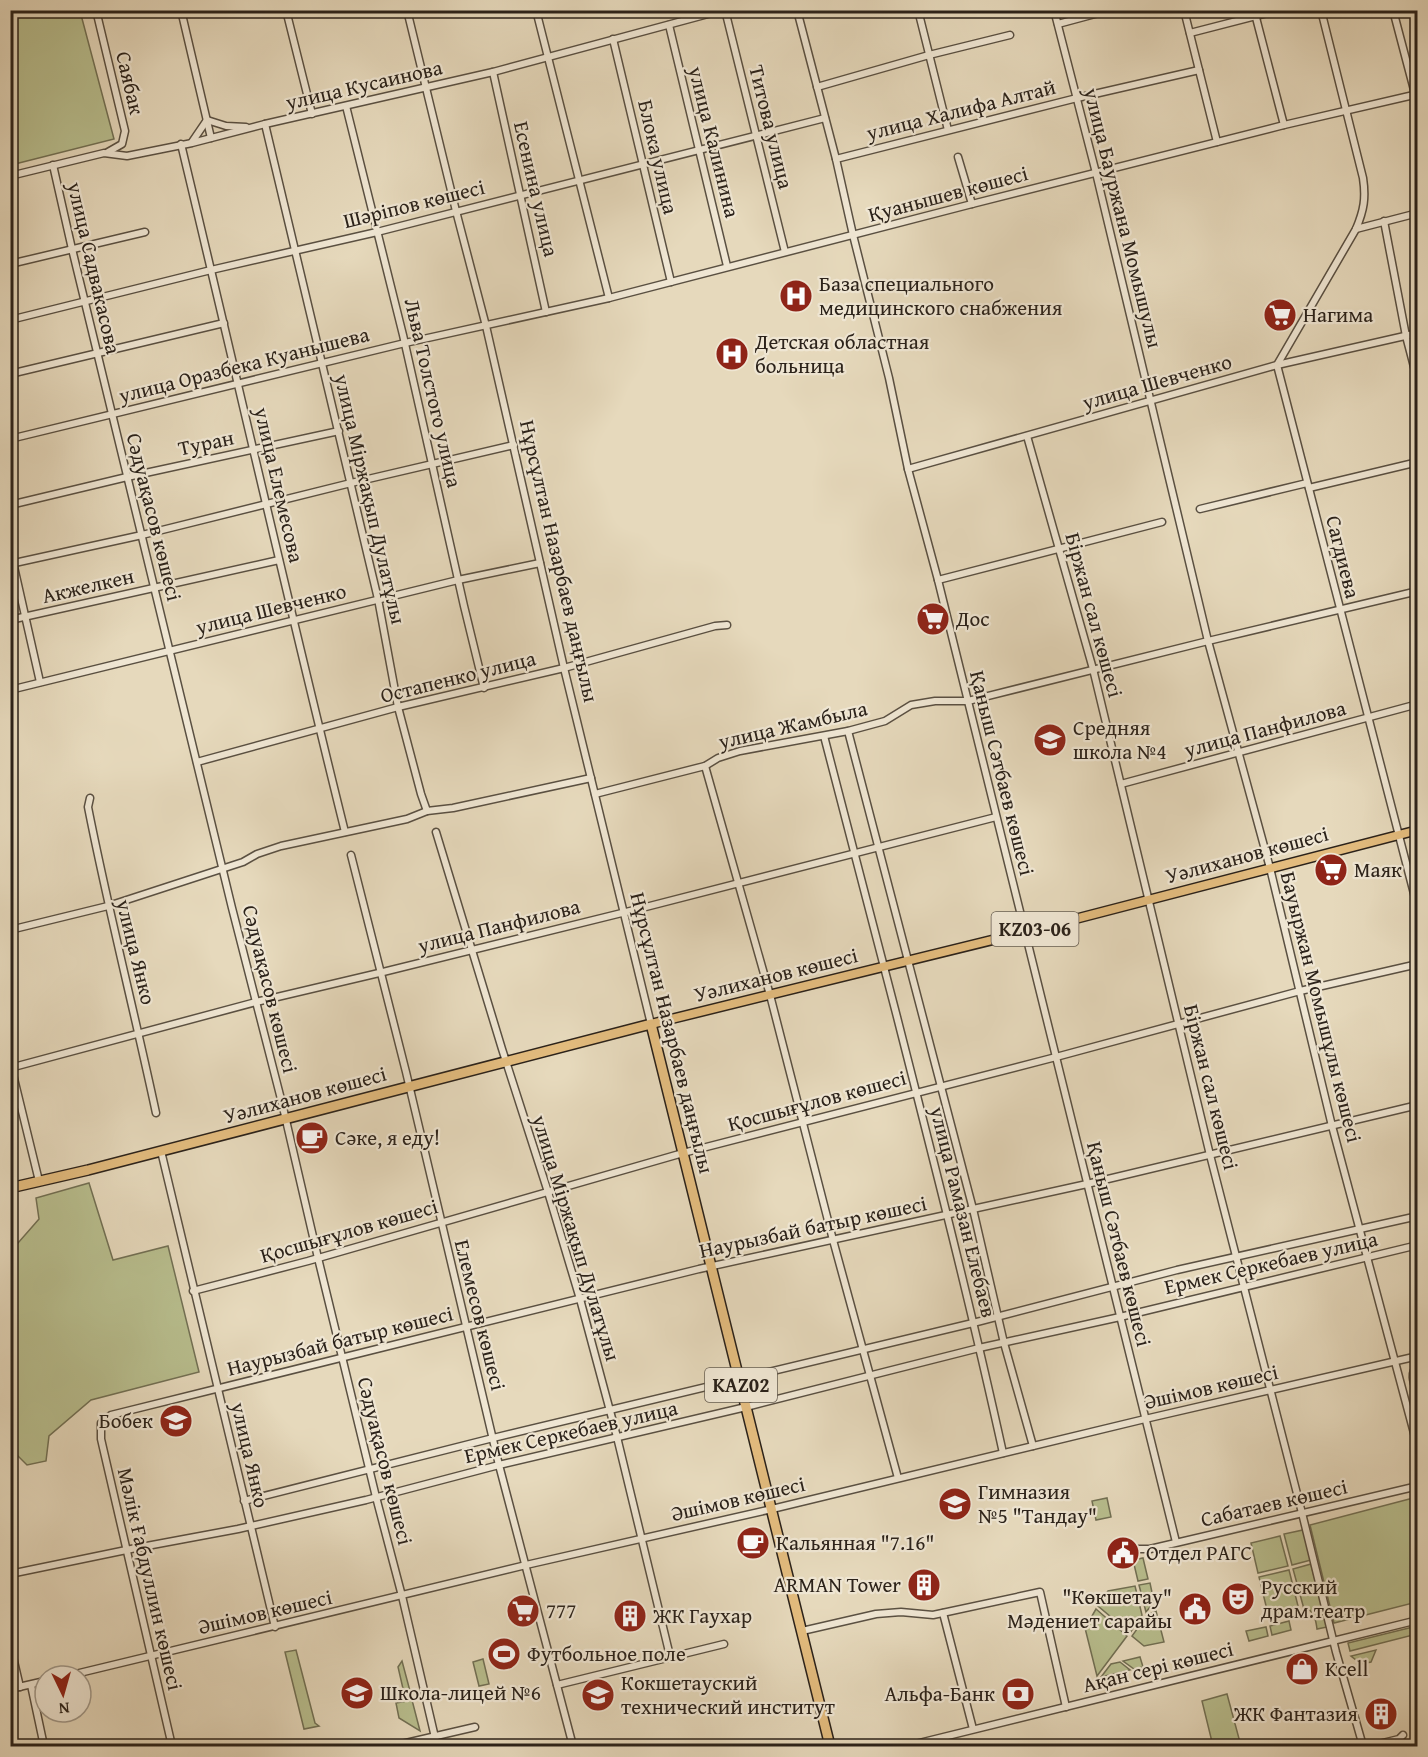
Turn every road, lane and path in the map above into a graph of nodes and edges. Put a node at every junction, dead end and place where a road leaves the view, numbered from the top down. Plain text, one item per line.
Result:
1 (96, 10) edge
2 (181, 10) edge
3 (286, 10) edge
4 (407, 10) edge
5 (536, 10) edge
6 (724, 10) edge
7 (797, 10) edge
8 (918, 10) edge
9 (1054, 10) edge
10 (1110, 10) edge
11 (1184, 10) edge
12 (1279, 10) edge
13 (1321, 10) edge
14 (1393, 10) edge
15 (1255, 13) edge
16 (1058, 24) junction
17 (669, 25) junction
18 (1190, 33) junction
19 (1010, 35) dead end
20 (614, 39) junction
21 (929, 55) junction
22 (548, 57) junction
23 (1199, 70) junction
24 (493, 72) junction
25 (426, 87) junction
26 (817, 87) junction
27 (1416, 94) edge
28 (1077, 98) junction
29 (1418, 105) edge
30 (346, 106) junction
31 (1346, 111) junction
32 (312, 114) junction
33 (825, 118) junction
34 (207, 120) junction
35 (266, 124) junction
36 (1284, 126) junction
37 (253, 127) junction
38 (948, 130) junction
39 (756, 136) junction
40 (211, 138) junction
41 (1217, 142) junction
42 (192, 143) junction
43 (181, 144) junction
44 (699, 150) junction
45 (104, 153) junction
46 (957, 157) dead end
47 (836, 159) junction
48 (643, 164) junction
49 (54, 165) junction
50 (1096, 173) junction
51 (10, 176) edge
52 (580, 180) junction
53 (520, 195) junction
54 (972, 204) junction
55 (456, 211) junction
56 (1418, 213) edge
57 (1384, 221) junction
58 (1356, 229) junction
59 (145, 232) dead end
60 (377, 232) junction
61 (853, 236) junction
62 (72, 249) junction
63 (296, 250) junction
64 (785, 252) junction
65 (10, 264) edge
66 (727, 266) junction
67 (211, 270) junction
68 (671, 282) junction
69 (609, 298) junction
70 (85, 302) junction
71 (546, 312) junction
72 (10, 320) edge
73 (224, 323) junction
74 (486, 326) junction
75 (1418, 333) edge
76 (1406, 336) junction
77 (405, 343) junction
78 (97, 354) junction
79 (322, 363) junction
80 (1277, 365) junction
81 (10, 375) edge
82 (1418, 382) edge
83 (238, 383) junction
84 (1151, 400) junction
85 (112, 414) junction
86 (339, 431) junction
87 (1027, 436) junction
88 (10, 439) edge
89 (514, 445) junction
90 (254, 450) junction
91 (1418, 462) edge
92 (433, 465) junction
93 (908, 469) junction
94 (127, 477) junction
95 (351, 483) junction
96 (1308, 486) junction
97 (1175, 504) joint
98 (10, 505) edge
99 (266, 505) junction
100 (1200, 509) dead end
101 (1162, 522) dead end
102 (142, 536) junction
103 (1059, 548) junction
104 (10, 549) edge
105 (279, 560) junction
106 (540, 562) junction
107 (12, 564) edge
108 (458, 580) junction
109 (938, 580) junction
110 (154, 588) junction
111 (1418, 591) edge
112 (378, 599) junction
113 (1340, 610) junction
114 (26, 617) junction
115 (293, 620) junction
116 (10, 621) edge
117 (727, 625) dead end
118 (1208, 640) junction
119 (170, 651) junction
120 (564, 668) junction
121 (1093, 669) junction
122 (40, 682) junction
123 (484, 688) junction
124 (10, 690) edge
125 (968, 701) junction
126 (1418, 704) edge
127 (398, 707) junction
128 (1368, 718) junction
129 (320, 729) junction
130 (848, 731) junction
131 (824, 736) junction
132 (1239, 753) junction
133 (197, 762) junction
134 (705, 766) junction
135 (591, 778) junction
136 (1121, 784) junction
137 (595, 794) junction
138 (90, 798) dead end
139 (427, 811) junction
140 (996, 817) junction
141 (1418, 830) edge
142 (345, 832) junction
143 (436, 832) dead end
144 (1398, 834) junction
145 (878, 847) junction
146 (856, 853) junction
147 (351, 855) dead end
148 (1270, 868) junction
149 (223, 869) junction
150 (739, 883) junction
151 (1149, 899) junction
152 (108, 906) junction
153 (1418, 909) edge
154 (624, 912) junction
155 (10, 930) edge
156 (1025, 932) junction
157 (472, 950) junction
158 (907, 961) junction
159 (1418, 964) edge
160 (884, 967) junction
161 (380, 973) junction
162 (1300, 991) junction
163 (770, 995) junction
164 (256, 1002) junction
165 (651, 1024) junction
166 (1179, 1024) junction
167 (139, 1035) junction
168 (1056, 1057) junction
169 (506, 1062) junction
170 (11, 1066) edge
171 (942, 1086) junction
172 (409, 1087) junction
173 (916, 1093) junction
174 (1418, 1105) edge
175 (156, 1113) dead end
176 (285, 1119) junction
177 (804, 1122) junction
178 (1332, 1126) junction
179 (160, 1151) junction
180 (683, 1153) junction
181 (1210, 1155) junction
182 (88, 1170) junction
183 (39, 1181) junction
184 (1087, 1184) junction
185 (10, 1190) edge
186 (548, 1191) junction
187 (973, 1209) junction
188 (947, 1215) junction
189 (1418, 1216) edge
190 (441, 1222) junction
191 (1360, 1230) junction
192 (833, 1240) junction
193 (1418, 1245) edge
194 (1368, 1257) junction
195 (318, 1258) junction
196 (1237, 1258) junction
197 (710, 1267) junction
198 (1244, 1286) junction
199 (1113, 1288) junction
200 (194, 1291) junction
201 (580, 1299) junction
202 (998, 1317) junction
203 (1120, 1317) junction
204 (973, 1323) junction
205 (467, 1327) junction
206 (1004, 1342) junction
207 (979, 1348) junction
208 (863, 1350) junction
209 (1418, 1356) edge
210 (342, 1358) junction
211 (1395, 1361) junction
212 (1418, 1366) edge
213 (870, 1375) junction
214 (740, 1380) junction
215 (217, 1388) junction
216 (1271, 1391) junction
217 (1418, 1396) edge
218 (746, 1407) junction
219 (610, 1411) junction
220 (1144, 1419) junction
221 (104, 1420) joint
222 (617, 1437) junction
223 (493, 1438) junction
224 (1033, 1446) junction
225 (1418, 1448) edge
226 (1003, 1453) junction
227 (499, 1465) junction
228 (369, 1469) junction
229 (898, 1478) junction
230 (1418, 1486) edge
231 (376, 1497) junction
232 (244, 1501) junction
233 (772, 1509) junction
234 (1302, 1513) junction
235 (250, 1527) junction
236 (642, 1538) junction
237 (1176, 1542) junction
238 (1138, 1549) dead end
239 (126, 1550) junction
240 (526, 1565) junction
241 (10, 1574) edge
242 (402, 1596) junction
243 (944, 1612) junction
244 (1418, 1620) edge
245 (275, 1627) junction
246 (802, 1631) junction
247 (1334, 1641) junction
248 (10, 1644) edge
249 (724, 1644) dead end
250 (150, 1656) junction
251 (670, 1656) junction
252 (93, 1670) edge
253 (31, 1684) joint
254 (557, 1685) junction
255 (20, 1687) junction
256 (10, 1689) edge
257 (1066, 1707) junction
258 (475, 1727) dead end
259 (973, 1729) junction
260 (1403, 1735) dead end
261 (434, 1736) junction
262 (44, 1746) edge
263 (172, 1746) edge
264 (393, 1746) edge
265 (437, 1746) edge
266 (573, 1746) edge
267 (831, 1746) edge
268 (907, 1746) edge
269 (1363, 1746) edge
270 (1370, 1746) edge

1 - 45 street, Саябак
2 - 34 street
3 - 32 street
4 - 25 street, Нұрсұлтан Назарбаев даңғылы
5 - 22 street
6 - 17 street, улица Кусаинова
6 - 39 street, Титова улица
7 - 26 street, Қаныш Сәтбаев көшесі
8 - 21 street
9 - 16 street, улица Бауржана Момышулы
10 - 16 street
11 - 18 street
12 - 15 street
13 - 31 street
14 - 27 street
15 - 18 street
15 - 36 street
16 - 28 street, улица Бауржана Момышулы
17 - 20 street, улица Кусаинова
17 - 44 street, улица Калинина
18 - 23 street
19 - 21 street
20 - 22 street, улица Кусаинова
20 - 48 street, Блока улица
21 - 26 street
21 - 38 street
22 - 24 street, улица Кусаинова
22 - 52 street
23 - 28 street, улица Халифа Алтай
23 - 41 street
24 - 25 street, улица Кусаинова
24 - 53 street, Есенина улица
25 - 30 street, улица Кусаинова
25 - 55 street, Нұрсұлтан Назарбаев даңғылы
26 - 33 street, Қаныш Сәтбаев көшесі
27 - 29 street
27 - 31 street, Қуанышев көшесі
28 - 38 street, улица Халифа Алтай
28 - 50 street, улица Бауржана Момышулы
30 - 32 street, улица Кусаинова
30 - 60 street, Льва Толстого улица
31 - 36 street, Қуанышев көшесі
31 - 58 street
32 - 35 street, улица Кусаинова
33 - 39 street, Шәріпов көшесі
33 - 47 street, Қаныш Сәтбаев көшесі
34 - 37 street
34 - 40 street
34 - 42 street
35 - 37 street, улица Кусаинова
35 - 63 street, улица Міржақып Дулатұлы
36 - 41 street, Қуанышев көшесі
37 - 40 street, улица Кусаинова
38 - 47 street, улица Халифа Алтай
39 - 44 street, Шәріпов көшесі
39 - 64 street, Титова улица
40 - 42 street, улица Кусаинова
41 - 50 street, Қуанышев көшесі
42 - 43 street, улица Кусаинова
43 - 45 street, улица Кусаинова
43 - 67 street, улица Елемесова
44 - 48 street, Шәріпов көшесі
44 - 66 street, улица Калинина
45 - 49 street, улица Кусаинова
46 - 54 street
47 - 61 street, Қаныш Сәтбаев көшесі
48 - 52 street, Шәріпов көшесі
48 - 68 street, Блока улица
49 - 51 street, улица Кусаинова
49 - 62 street, улица Садвакасова
50 - 54 street, Қуанышев көшесі
50 - 84 street, улица Бауржана Момышулы
52 - 53 street, Шәріпов көшесі
52 - 69 street
53 - 55 street, Шәріпов көшесі
53 - 71 street, Есенина улица
54 - 61 street, Қуанышев көшесі
55 - 60 street, Шәріпов көшесі
55 - 74 street, Нұрсұлтан Назарбаев даңғылы
56 - 57 street
57 - 58 street
57 - 76 street
58 - 80 street
59 - 62 street
60 - 63 street, Шәріпов көшесі
60 - 77 street, Льва Толстого улица
61 - 64 street, Қуанышев көшесі
61 - 93 street, Қаныш Сәтбаев көшесі
62 - 65 street
62 - 70 street, улица Садвакасова
63 - 67 street, Шәріпов көшесі
63 - 79 street, улица Міржақып Дулатұлы
64 - 66 street, Қуанышев көшесі
66 - 68 street, Қуанышев көшесі
67 - 70 street, Шәріпов көшесі
67 - 73 street, улица Елемесова
68 - 69 street, Қуанышев көшесі
69 - 71 street, Қуанышев көшесі
70 - 72 street, Шәріпов көшесі
70 - 78 street, улица Садвакасова
71 - 74 street, Қуанышев көшесі
73 - 78 street
73 - 83 street, улица Елемесова
74 - 77 street, улица Оразбека Куанышева
74 - 89 street, Нұрсұлтан Назарбаев даңғылы
75 - 76 street, улица Шевченко
76 - 80 street, улица Шевченко
76 - 82 street
77 - 79 street, улица Оразбека Куанышева
77 - 92 street, Льва Толстого улица
78 - 81 street
78 - 85 street, улица Садвакасова
79 - 83 street, улица Оразбека Куанышева
79 - 86 street, улица Міржақып Дулатұлы
80 - 84 street, улица Шевченко
80 - 96 street, Сагдиева
83 - 85 street, улица Оразбека Куанышева
83 - 90 street, улица Елемесова
84 - 87 street, улица Шевченко
84 - 97 street, улица Бауржана Момышулы
85 - 88 street, улица Оразбека Куанышева
85 - 94 street, Сәдуақасов көшесі
86 - 90 street, Туран
86 - 95 street, улица Міржақып Дулатұлы
87 - 93 street, улица Шевченко
87 - 103 street, Біржан сал көшесі
89 - 92 street
89 - 106 street, Нұрсұлтан Назарбаев даңғылы
90 - 94 street, Туран
90 - 99 street, улица Елемесова
91 - 96 street
92 - 95 street
92 - 108 street, Льва Толстого улица
93 - 109 street, Қаныш Сәтбаев көшесі
94 - 98 street, Туран
94 - 102 street, Сәдуақасов көшесі
95 - 99 street
95 - 112 street, улица Міржақып Дулатұлы
96 - 100 street
96 - 113 street, Сагдиева
97 - 118 street, Бауыржан Момышұлы көшесі
99 - 102 street
99 - 105 street, улица Елемесова
101 - 103 street
102 - 107 street
102 - 110 street, Сәдуақасов көшесі
103 - 109 street
103 - 121 street, Біржан сал көшесі
104 - 107 street
105 - 110 street, Акжелкен
105 - 115 street, улица Елемесова
106 - 108 street, улица Шевченко
106 - 120 street, Нұрсұлтан Назарбаев даңғылы
107 - 114 street
108 - 112 street, улица Шевченко
108 - 123 street, Льва Толстого улица
109 - 125 street, Қаныш Сәтбаев көшесі
110 - 114 street, Акжелкен
110 - 119 street, Сәдуақасов көшесі
111 - 113 street, улица Жамбыла
112 - 115 street, улица Шевченко
112 - 127 street, улица Міржақып Дулатұлы
113 - 118 street, улица Жамбыла
113 - 128 street, Сагдиева
114 - 116 street, Акжелкен
114 - 122 street
115 - 119 street, улица Шевченко
115 - 129 street, улица Елемесова
117 - 120 street, Остапенко улица
118 - 121 street, улица Жамбыла
118 - 132 street, Бауыржан Момышұлы көшесі
119 - 122 street, улица Шевченко
119 - 133 street, Сәдуақасов көшесі
120 - 123 street, Остапенко улица
120 - 135 street, Нұрсұлтан Назарбаев даңғылы
121 - 125 street, улица Жамбыла
121 - 136 street, Біржан сал көшесі
122 - 124 street, улица Шевченко
123 - 127 street, Остапенко улица
125 - 130 street, улица Жамбыла
125 - 140 street, Қаныш Сәтбаев көшесі
126 - 128 street, улица Панфилова
127 - 129 street, Остапенко улица
127 - 139 street, улица Міржақып Дулатұлы
128 - 132 street, улица Панфилова
128 - 144 street, Сагдиева
129 - 133 street, Остапенко улица
129 - 142 street, улица Елемесова
130 - 131 street, улица Жамбыла
130 - 145 street, улица Рамазан Елебаев
131 - 134 street, улица Жамбыла
131 - 146 street, улица Рамазан Елебаев
132 - 136 street, улица Панфилова
132 - 148 street, Бауыржан Момышұлы көшесі
133 - 149 street, Сәдуақасов көшесі
134 - 137 street, улица Жамбыла
134 - 150 street
135 - 137 street, Нұрсұлтан Назарбаев даңғылы
135 - 139 street
136 - 151 street, Біржан сал көшесі
137 - 154 street, Нұрсұлтан Назарбаев даңғылы
138 - 152 street, улица Янко
139 - 142 street
140 - 145 street, улица Панфилова
140 - 156 street, Қаныш Сәтбаев көшесі
141 - 144 main road, Уәлиханов көшесі / KZ03-06
142 - 149 street
143 - 157 street, улица Міржақып Дулатұлы
144 - 148 main road, Уәлиханов көшесі / KZ03-06
144 - 153 street, Сагдиева
145 - 146 street, улица Панфилова
145 - 158 street, улица Рамазан Елебаев
146 - 150 street, улица Панфилова
146 - 160 street, улица Рамазан Елебаев
147 - 161 street, Елемесов көшесі
148 - 151 main road, Уәлиханов көшесі / KZ03-06
148 - 162 street, Бауыржан Момышұлы көшесі
149 - 152 street
149 - 164 street, Сәдуақасов көшесі
150 - 154 street, улица Панфилова
150 - 163 street
151 - 156 main road, Уәлиханов көшесі / KZ03-06
151 - 166 street, Біржан сал көшесі
152 - 155 street
152 - 167 street, улица Янко
154 - 157 street, улица Панфилова
154 - 165 street, Нұрсұлтан Назарбаев даңғылы
156 - 158 main road, Уәлиханов көшесі / KZ03-06
156 - 168 street, Қаныш Сәтбаев көшесі
157 - 161 street, улица Панфилова
157 - 169 street, улица Міржақып Дулатұлы
158 - 160 main road, Уәлиханов көшесі / KZ03-06
158 - 171 street, улица Рамазан Елебаев
159 - 162 street, Қосшығұлов көшесі
160 - 163 main road, Уәлиханов көшесі / KZ03-06
160 - 173 street, улица Рамазан Елебаев
161 - 164 street, улица Панфилова
161 - 172 street, Елемесов көшесі
162 - 166 street, Қосшығұлов көшесі
162 - 178 street, Бауыржан Момышұлы көшесі
163 - 165 main road, Уәлиханов көшесі / KZ03-06
163 - 177 street
164 - 167 street, улица Панфилова
164 - 176 street, Сәдуақасов көшесі
165 - 169 highway, Уәлиханов көшесі
165 - 180 highway, Нұрсұлтан Назарбаев даңғылы / KАZ02
166 - 168 street, Қосшығұлов көшесі
166 - 181 street, Біржан сал көшесі
167 - 170 street, улица Панфилова
167 - 175 street, улица Янко
168 - 171 street, Қосшығұлов көшесі
168 - 184 street, Қаныш Сәтбаев көшесі
169 - 172 highway, Уәлиханов көшесі
169 - 186 street, улица Міржақып Дулатұлы
170 - 183 street
171 - 173 street, Қосшығұлов көшесі
171 - 187 street, улица Рамазан Елебаев
172 - 176 highway, Уәлиханов көшесі
172 - 190 street, Елемесов көшесі
173 - 177 street, Қосшығұлов көшесі
173 - 188 street, улица Рамазан Елебаев
174 - 178 street, Наурызбай батыр көшесі
176 - 179 highway, Уәлиханов көшесі
176 - 195 street, Сәдуақасов көшесі
177 - 180 street, Қосшығұлов көшесі
177 - 192 street
178 - 181 street, Наурызбай батыр көшесі
178 - 191 street, Бауыржан Момышұлы көшесі
179 - 182 highway, Уәлиханов көшесі
179 - 200 street, улица Янко
180 - 186 street, Қосшығұлов көшесі
180 - 197 highway, Нұрсұлтан Назарбаев даңғылы / KАZ02
181 - 184 street, Наурызбай батыр көшесі
181 - 196 street, Біржан сал көшесі
182 - 183 highway, Уәлиханов көшесі
182 - 185 highway
183 - 185 highway, Уәлиханов көшесі
184 - 187 street, Наурызбай батыр көшесі
184 - 199 street, Қаныш Сәтбаев көшесі
186 - 190 street, Қосшығұлов көшесі
186 - 201 street, улица Міржақып Дулатұлы
187 - 188 street, Наурызбай батыр көшесі
187 - 202 street, улица Рамазан Елебаев
188 - 192 street, Наурызбай батыр көшесі
188 - 204 street, улица Рамазан Елебаев
189 - 191 street, Ермек Серкебаев улица
190 - 195 street, Қосшығұлов көшесі
190 - 205 street, Елемесов көшесі
191 - 194 street, Бауыржан Момышұлы көшесі
191 - 196 street, Ермек Серкебаев улица
192 - 197 street, Наурызбай батыр көшесі
192 - 208 street
193 - 194 street, Ермек Серкебаев улица
194 - 198 street, Ермек Серкебаев улица
194 - 211 street, Бауыржан Момышұлы көшесі
195 - 200 street, Қосшығұлов көшесі
195 - 210 street, Сәдуақасов көшесі
196 - 198 street, Біржан сал көшесі
196 - 199 street, Ермек Серкебаев улица
197 - 201 street, Наурызбай батыр көшесі
197 - 214 highway, Нұрсұлтан Назарбаев даңғылы / KАZ02
198 - 203 street, Ермек Серкебаев улица
198 - 216 street, Біржан сал көшесі
199 - 202 street, Ермек Серкебаев улица
199 - 203 street, Қаныш Сәтбаев көшесі
200 - 215 street, улица Янко
201 - 205 street, Наурызбай батыр көшесі
201 - 219 street, улица Міржақып Дулатұлы
202 - 204 street, Ермек Серкебаев улица
202 - 206 street, улица Рамазан Елебаев
203 - 206 street, Ермек Серкебаев улица
203 - 220 street, Қаныш Сәтбаев көшесі
204 - 207 street, улица Рамазан Елебаев
204 - 208 street, Ермек Серкебаев улица
205 - 210 street, Наурызбай батыр көшесі
205 - 223 street, Елемесов көшесі
206 - 207 street, Ермек Серкебаев улица
206 - 224 street, улица Рамазан Елебаев
207 - 213 street, Ермек Серкебаев улица
207 - 226 street, улица Рамазан Елебаев
208 - 213 street
208 - 214 street, Ермек Серкебаев улица
209 - 211 street, Әшімов көшесі
210 - 215 street, Наурызбай батыр көшесі
210 - 228 street, Сәдуақасов көшесі
211 - 216 street, Әшімов көшесі
211 - 225 street, Бауыржан Момышұлы көшесі
212 - 217 street
213 - 218 street, Ермек Серкебаев улица
213 - 229 street
214 - 218 highway, Нұрсұлтан Назарбаев даңғылы / KАZ02
214 - 219 street, Ермек Серкебаев улица
215 - 221 street, Наурызбай батыр көшесі
215 - 232 street, улица Янко
216 - 220 street, Әшімов көшесі
216 - 234 street, Біржан сал көшесі
218 - 222 street, Ермек Серкебаев улица
218 - 233 highway, Нұрсұлтан Назарбаев даңғылы / KАZ02
219 - 222 street, улица Міржақып Дулатұлы
219 - 223 street, Ермек Серкебаев улица
220 - 224 street, Әшімов көшесі
220 - 237 street, Қаныш Сәтбаев көшесі
221 - 239 street, Мәлік Ғабдуллин көшесі
222 - 227 street, Ермек Серкебаев улица
222 - 236 street, улица Міржақып Дулатұлы
223 - 227 street, Елемесов көшесі
223 - 228 street, Ермек Серкебаев улица
224 - 226 street, Әшімов көшесі
226 - 229 street, Әшімов көшесі
227 - 231 street, Ермек Серкебаев улица
227 - 240 street, Елемесов көшесі
228 - 231 street, Сәдуақасов көшесі
228 - 232 street, Ермек Серкебаев улица
229 - 233 street, Әшімов көшесі
230 - 234 street, Сабатаев көшесі
231 - 235 street, Ермек Серкебаев улица
231 - 242 street, Сәдуақасов көшесі
232 - 235 street, улица Янко
233 - 236 street, Әшімов көшесі
233 - 246 highway, Нұрсұлтан Назарбаев даңғылы / KАZ02
234 - 237 street, Сабатаев көшесі
234 - 247 street, Біржан сал көшесі
235 - 239 street, Ермек Серкебаев улица
235 - 245 street, улица Янко
236 - 240 street, Әшімов көшесі
236 - 251 street, улица Міржақып Дулатұлы
237 - 238 street, Сабатаев көшесі
239 - 241 street, Ермек Серкебаев улица
239 - 250 street, Мәлік Ғабдуллин көшесі
240 - 242 street, Әшімов көшесі
240 - 254 street, Елемесов көшесі
242 - 245 street, Әшімов көшесі
242 - 261 street, Сәдуақасов көшесі
243 - 246 street
243 - 257 street
243 - 259 street
244 - 247 street, Ақан сері көшесі
245 - 250 street, Әшімов көшесі
246 - 267 highway, Нұрсұлтан Назарбаев даңғылы / KАZ02
247 - 257 street, Ақан сері көшесі
247 - 269 street, Біржан сал көшесі
248 - 255 street
249 - 251 street
250 - 252 street, Әшімов көшесі
250 - 263 street, Мәлік Ғабдуллин көшесі
251 - 254 street
253 - 255 street
253 - 262 street
254 - 266 street, Елемесов көшесі
255 - 256 street
257 - 259 street, Ақан сері көшесі
258 - 261 street
259 - 268 street, Ақан сері көшесі
260 - 270 street
261 - 264 street
261 - 265 street, Сәдуақасов көшесі

